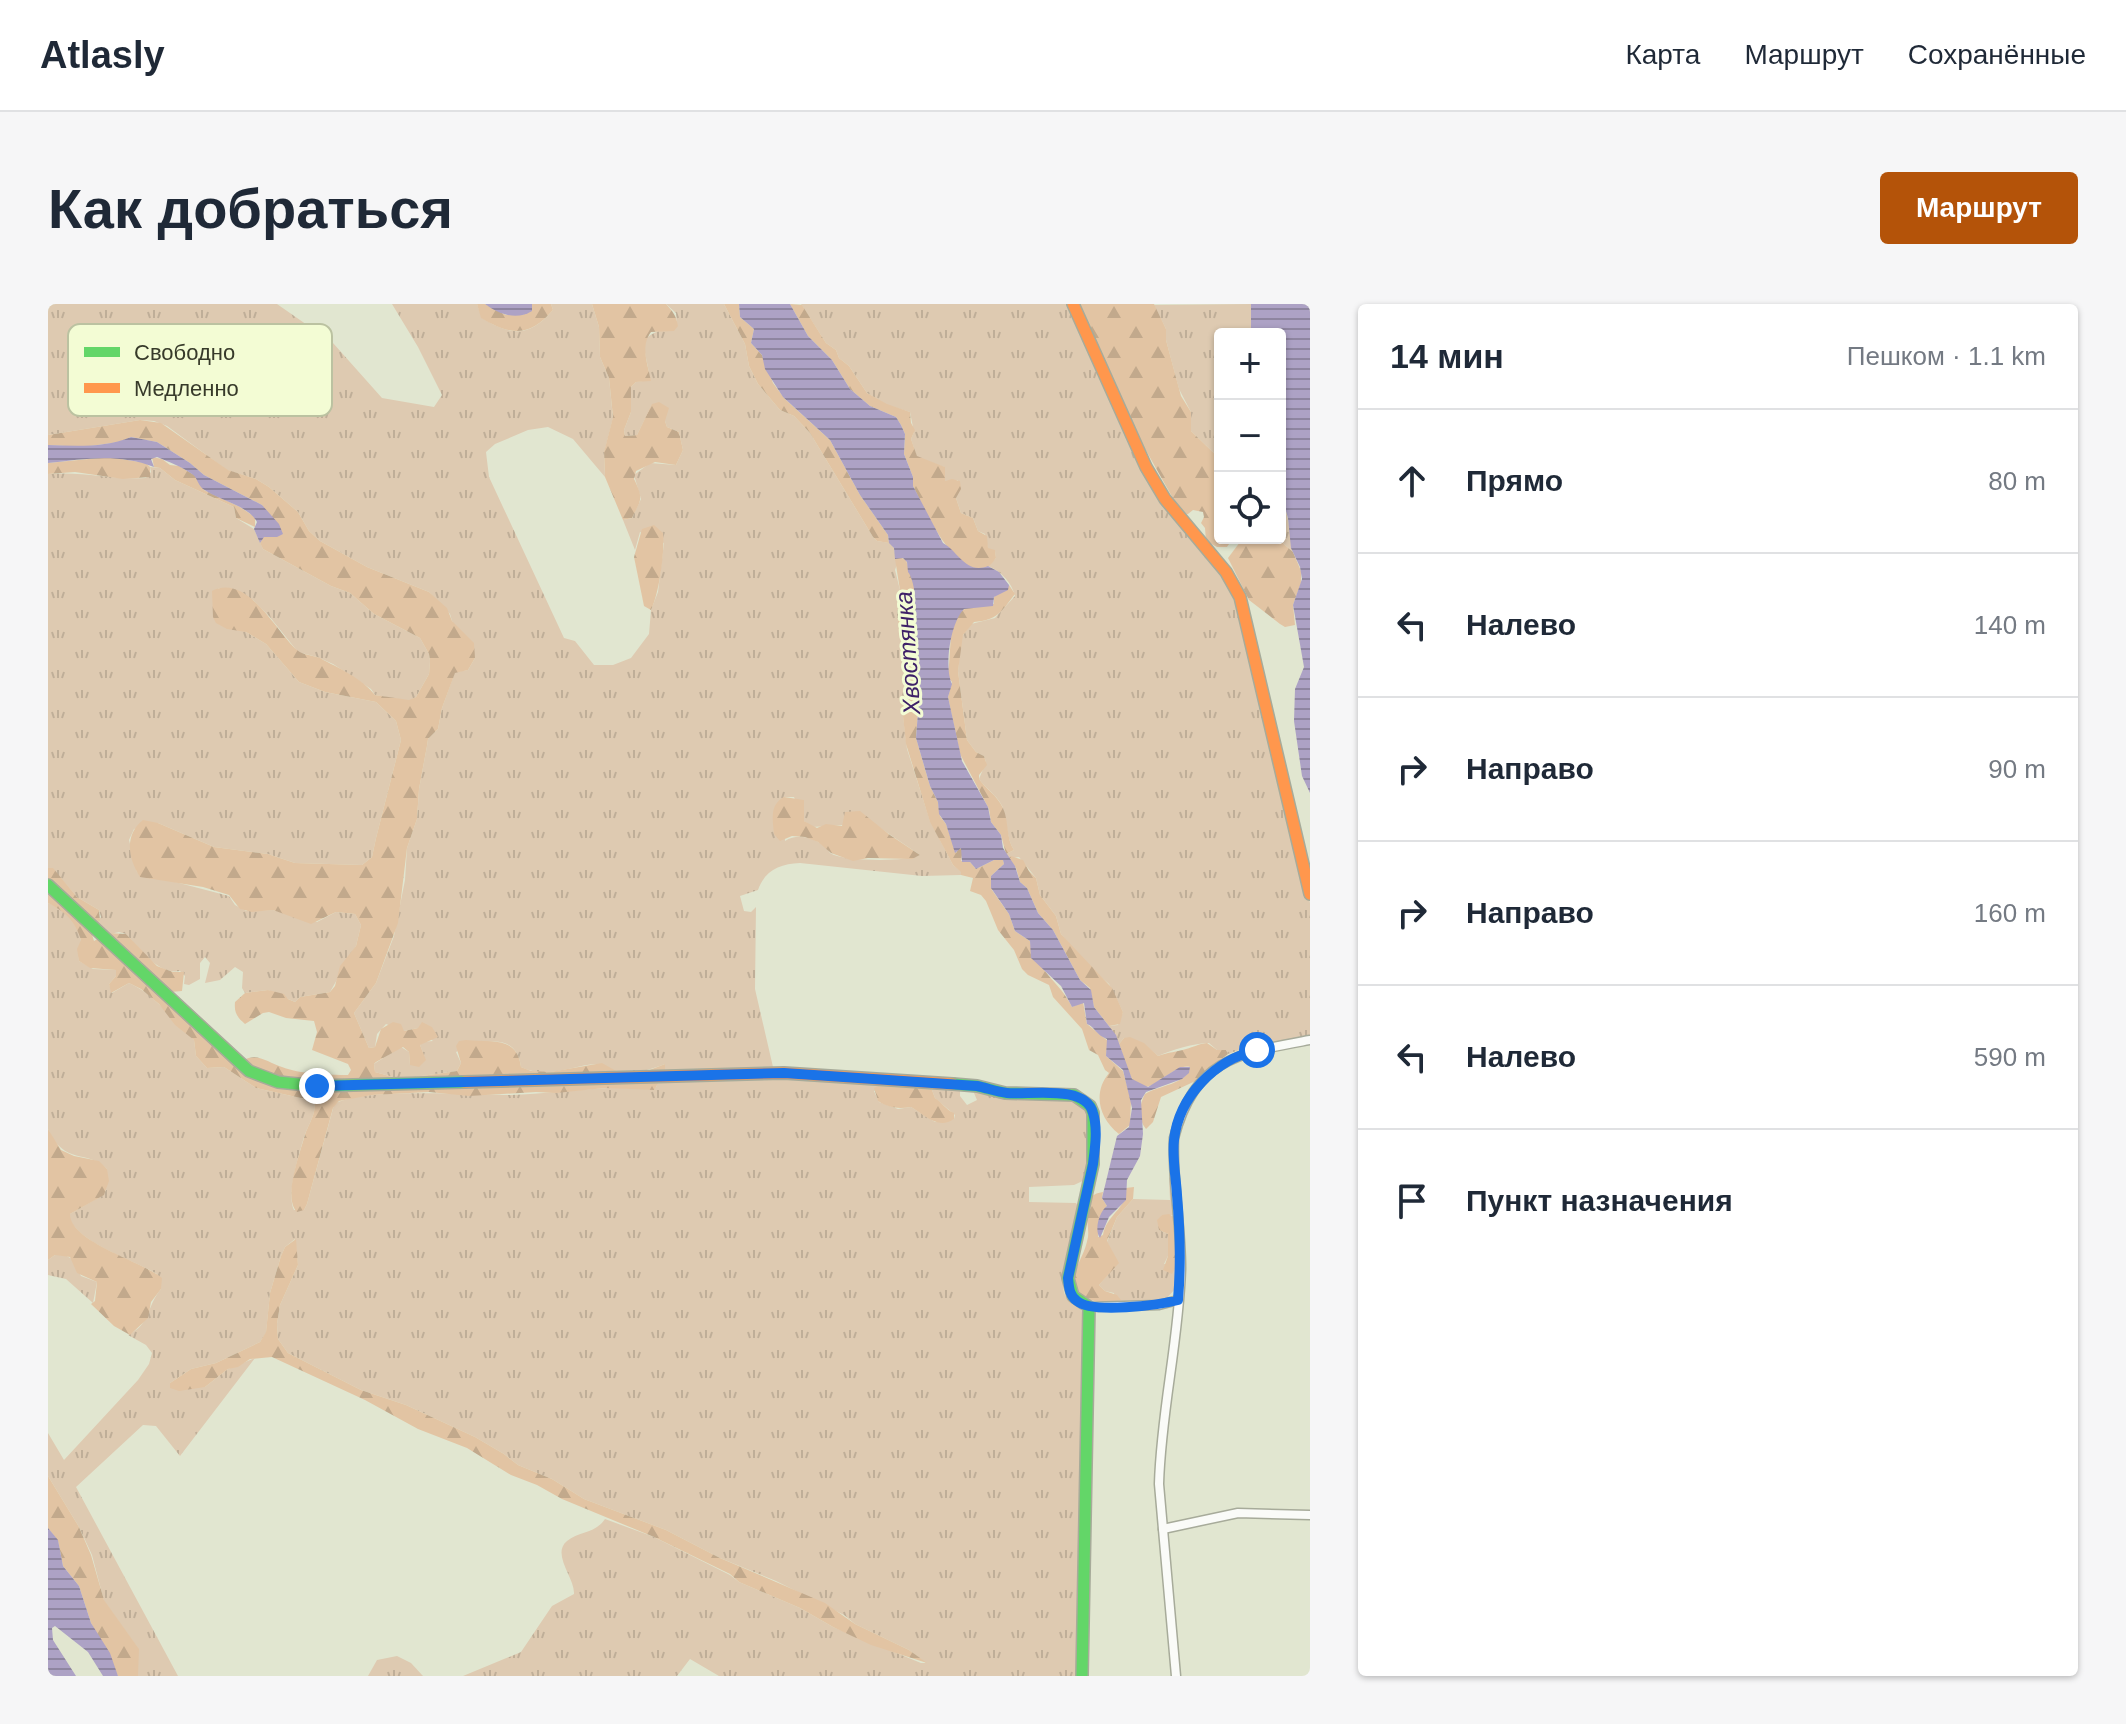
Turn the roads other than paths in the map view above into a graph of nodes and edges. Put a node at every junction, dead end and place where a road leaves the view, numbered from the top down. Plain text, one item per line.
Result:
1 (1073, 304) edge
2 (48, 885) edge
3 (1310, 894) edge
4 (1310, 1040) edge
5 (1178, 1300) junction
6 (1089, 1307) junction
7 (1310, 1515) edge
8 (1163, 1529) junction
9 (1082, 1676) edge
10 (1176, 1676) edge

1 - 3 street
2 - 6 street
4 - 5 street
5 - 6 street
5 - 8 street
6 - 9 street
7 - 8 street
8 - 10 street

